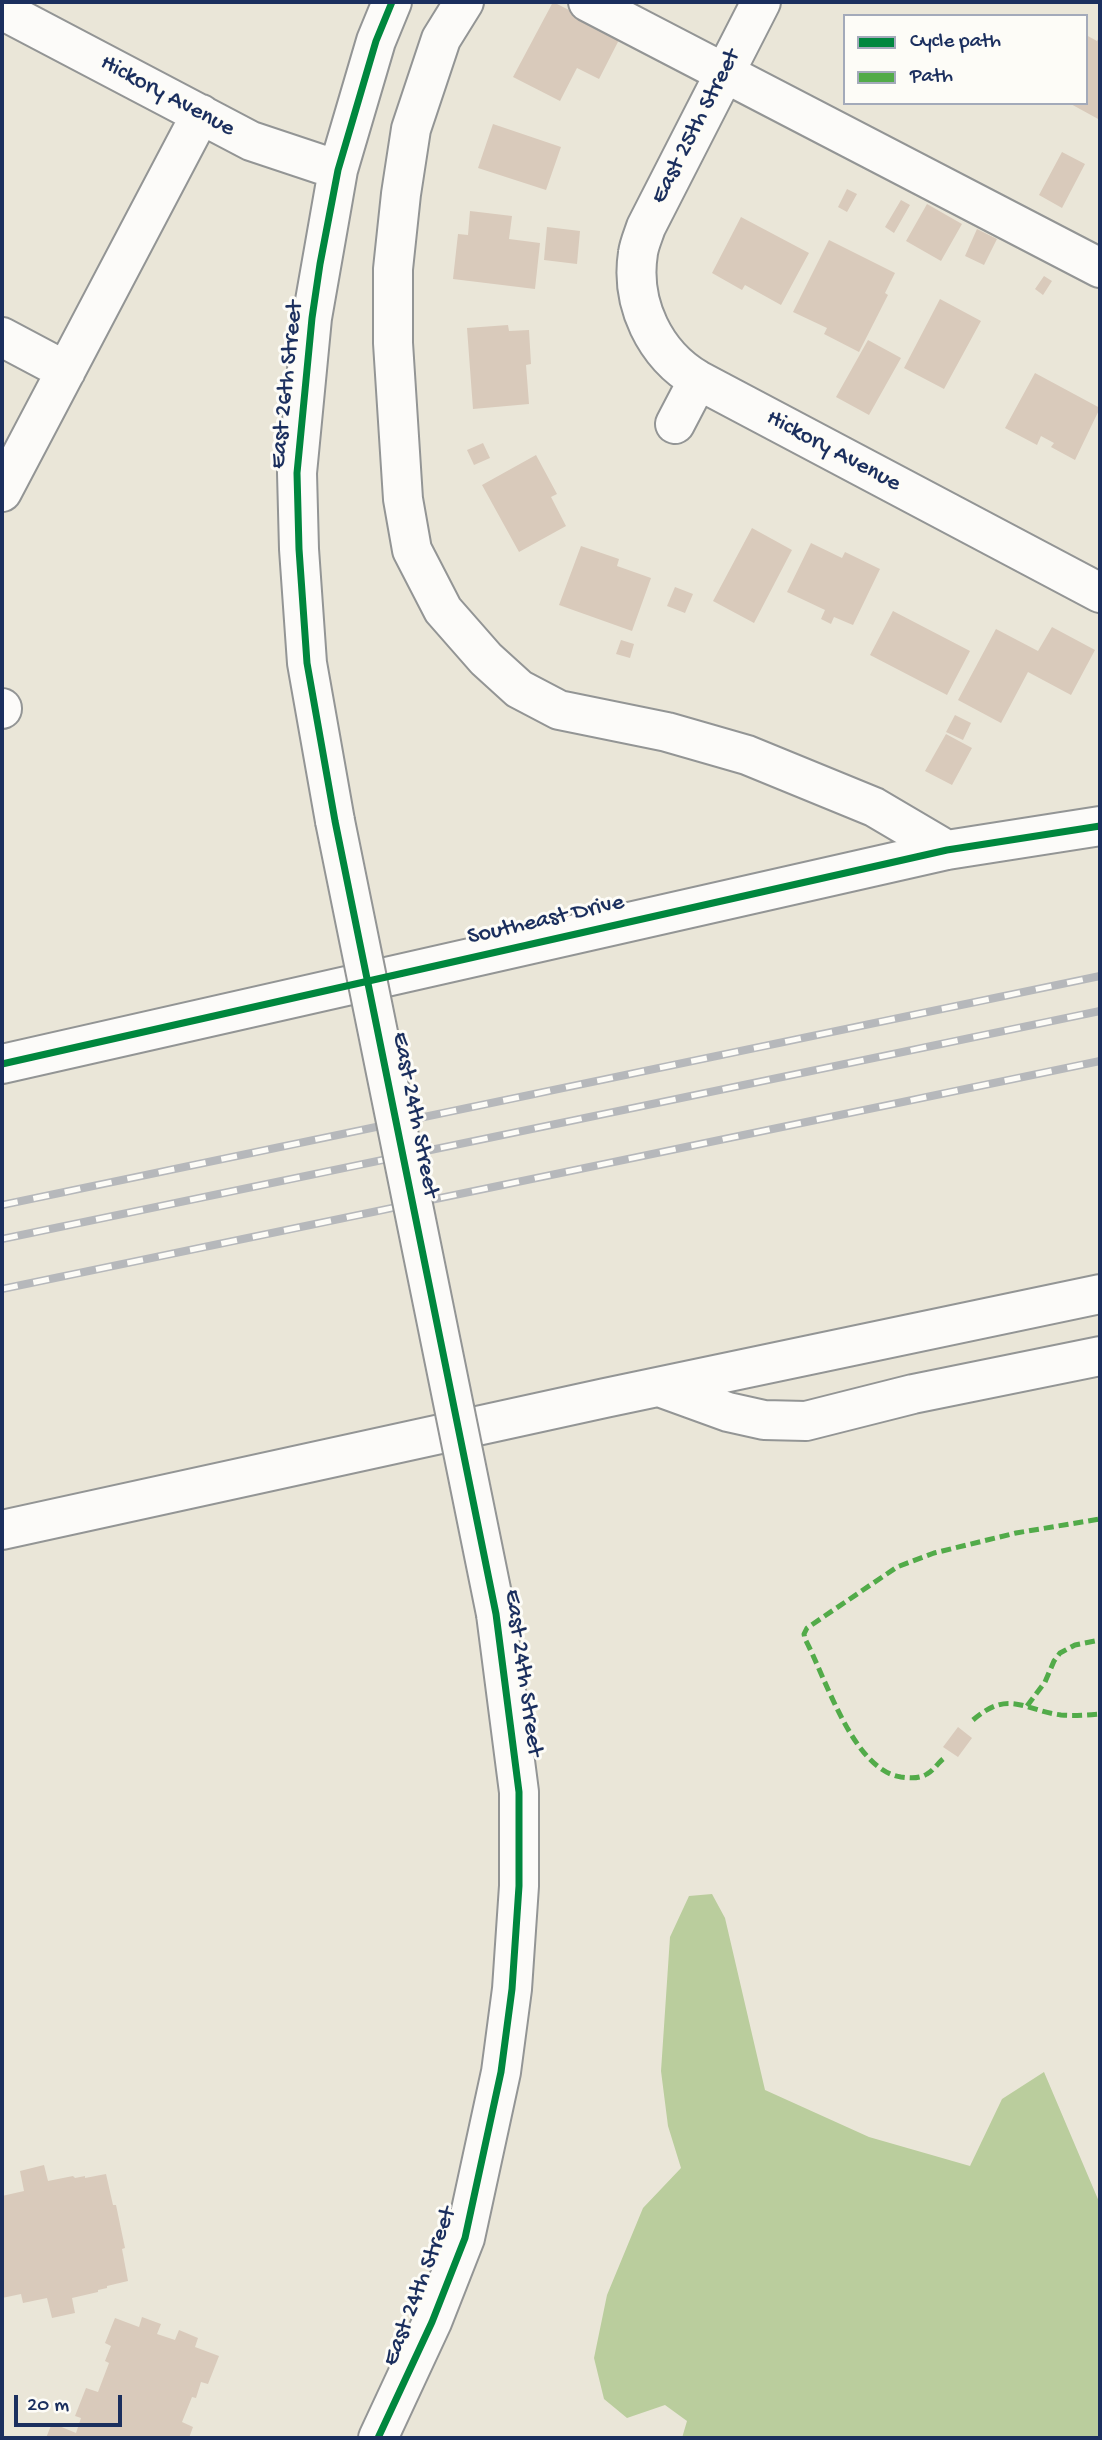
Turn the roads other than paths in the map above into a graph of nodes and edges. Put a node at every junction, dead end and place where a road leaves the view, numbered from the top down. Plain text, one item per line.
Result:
1 (392, 2) edge
2 (464, 2) edge
3 (589, 2) edge
4 (761, 2) edge
5 (2, 10) edge
6 (724, 74) junction
7 (201, 114) junction
8 (338, 170) junction
9 (638, 253) joint
10 (1100, 268) edge
11 (2, 337) edge
12 (66, 371) junction
13 (698, 380) junction
14 (674, 424) dead end
15 (2, 492) edge
16 (1100, 593) edge
17 (335, 821) joint
18 (1100, 826) edge
19 (947, 850) junction
20 (2, 1064) edge
21 (1100, 1294) edge
22 (1100, 1356) edge
23 (659, 1387) junction
24 (2, 1530) edge
25 (378, 2438) edge

1 - 8 street, East 26th Street
2 - 19 street
3 - 6 street
4 - 6 street, East 25th Street
5 - 7 street, Hickory Avenue
6 - 9 street, East 25th Street
6 - 10 street
7 - 8 street, Hickory Avenue
7 - 12 street
8 - 17 street, East 26th Street
9 - 13 street, Hickory Avenue
11 - 12 street
12 - 15 street
13 - 14 street
13 - 16 street, Hickory Avenue
17 - 25 street, East 24th Street, bridge
18 - 19 street, Southeast Drive
19 - 20 street, Southeast Drive
21 - 23 street
22 - 23 street
23 - 24 street

